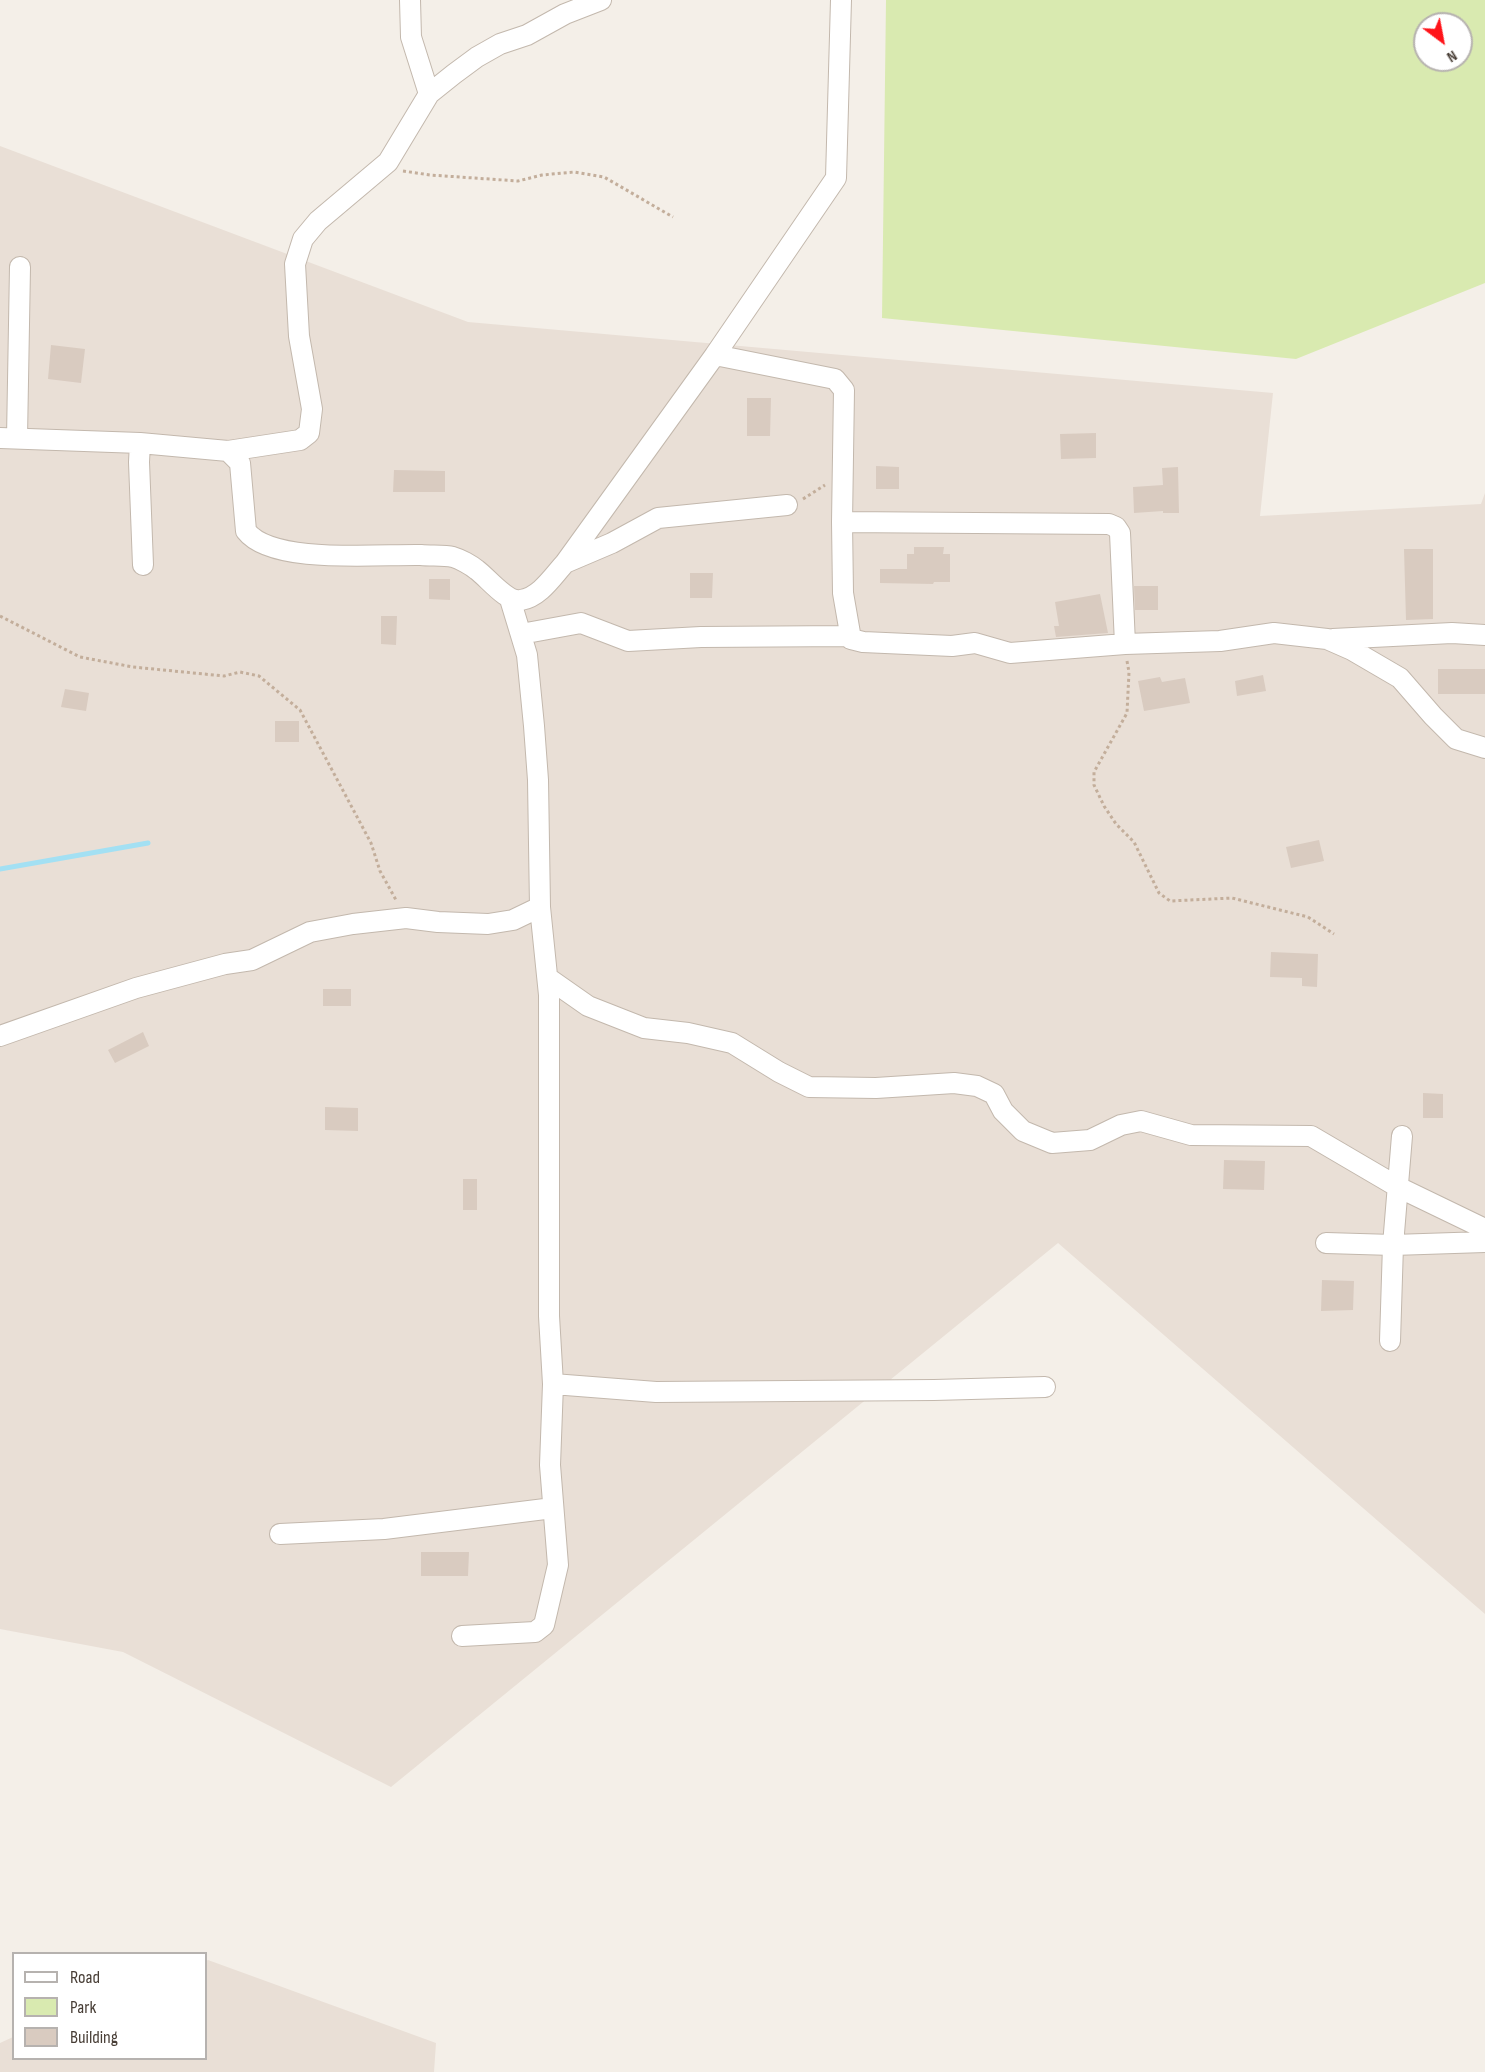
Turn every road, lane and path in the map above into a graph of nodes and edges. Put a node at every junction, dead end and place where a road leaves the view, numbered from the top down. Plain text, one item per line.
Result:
1 (410, 0) edge
2 (601, 0) edge
3 (841, 0) edge
4 (429, 94) junction
5 (383, 167) junction
6 (673, 217) dead end
7 (20, 267) dead end
8 (715, 355) junction
9 (8, 438) edge
10 (140, 443) junction
11 (228, 451) junction
12 (844, 472) junction
13 (786, 506) joint
14 (842, 522) junction
15 (565, 562) junction
16 (143, 565) dead end
17 (510, 598) junction
18 (0, 616) edge
19 (521, 634) junction
20 (1485, 635) edge
21 (850, 636) junction
22 (1327, 639) junction
23 (1125, 644) junction
24 (1485, 748) edge
25 (540, 908) junction
26 (406, 918) junction
27 (1334, 934) dead end
28 (548, 978) junction
29 (0, 1036) edge
30 (1402, 1137) dead end
31 (1398, 1187) junction
32 (1485, 1229) edge
33 (1485, 1242) edge
34 (1326, 1243) dead end
35 (1393, 1245) junction
36 (1390, 1341) dead end
37 (553, 1384) junction
38 (1045, 1387) dead end
39 (553, 1508) junction
40 (280, 1534) dead end
41 (462, 1636) dead end

1 - 4 street
2 - 4 street
3 - 8 street
4 - 5 street
5 - 6 path
5 - 11 street
7 - 9 street
8 - 12 street
8 - 15 street
9 - 10 street
10 - 11 street
10 - 16 street
11 - 17 street
12 - 13 path
12 - 14 street
13 - 15 street
14 - 21 street
14 - 23 street
15 - 17 street
17 - 19 street
18 - 26 path
19 - 21 street
19 - 25 street
20 - 22 street
21 - 23 street
22 - 23 street
22 - 24 street
23 - 27 path
25 - 26 street
25 - 28 street
26 - 29 street
28 - 31 street
28 - 37 street
30 - 31 street
31 - 32 street
31 - 35 street
33 - 35 street
34 - 35 street
35 - 36 street
37 - 38 street
37 - 39 street
39 - 40 street
39 - 41 street

